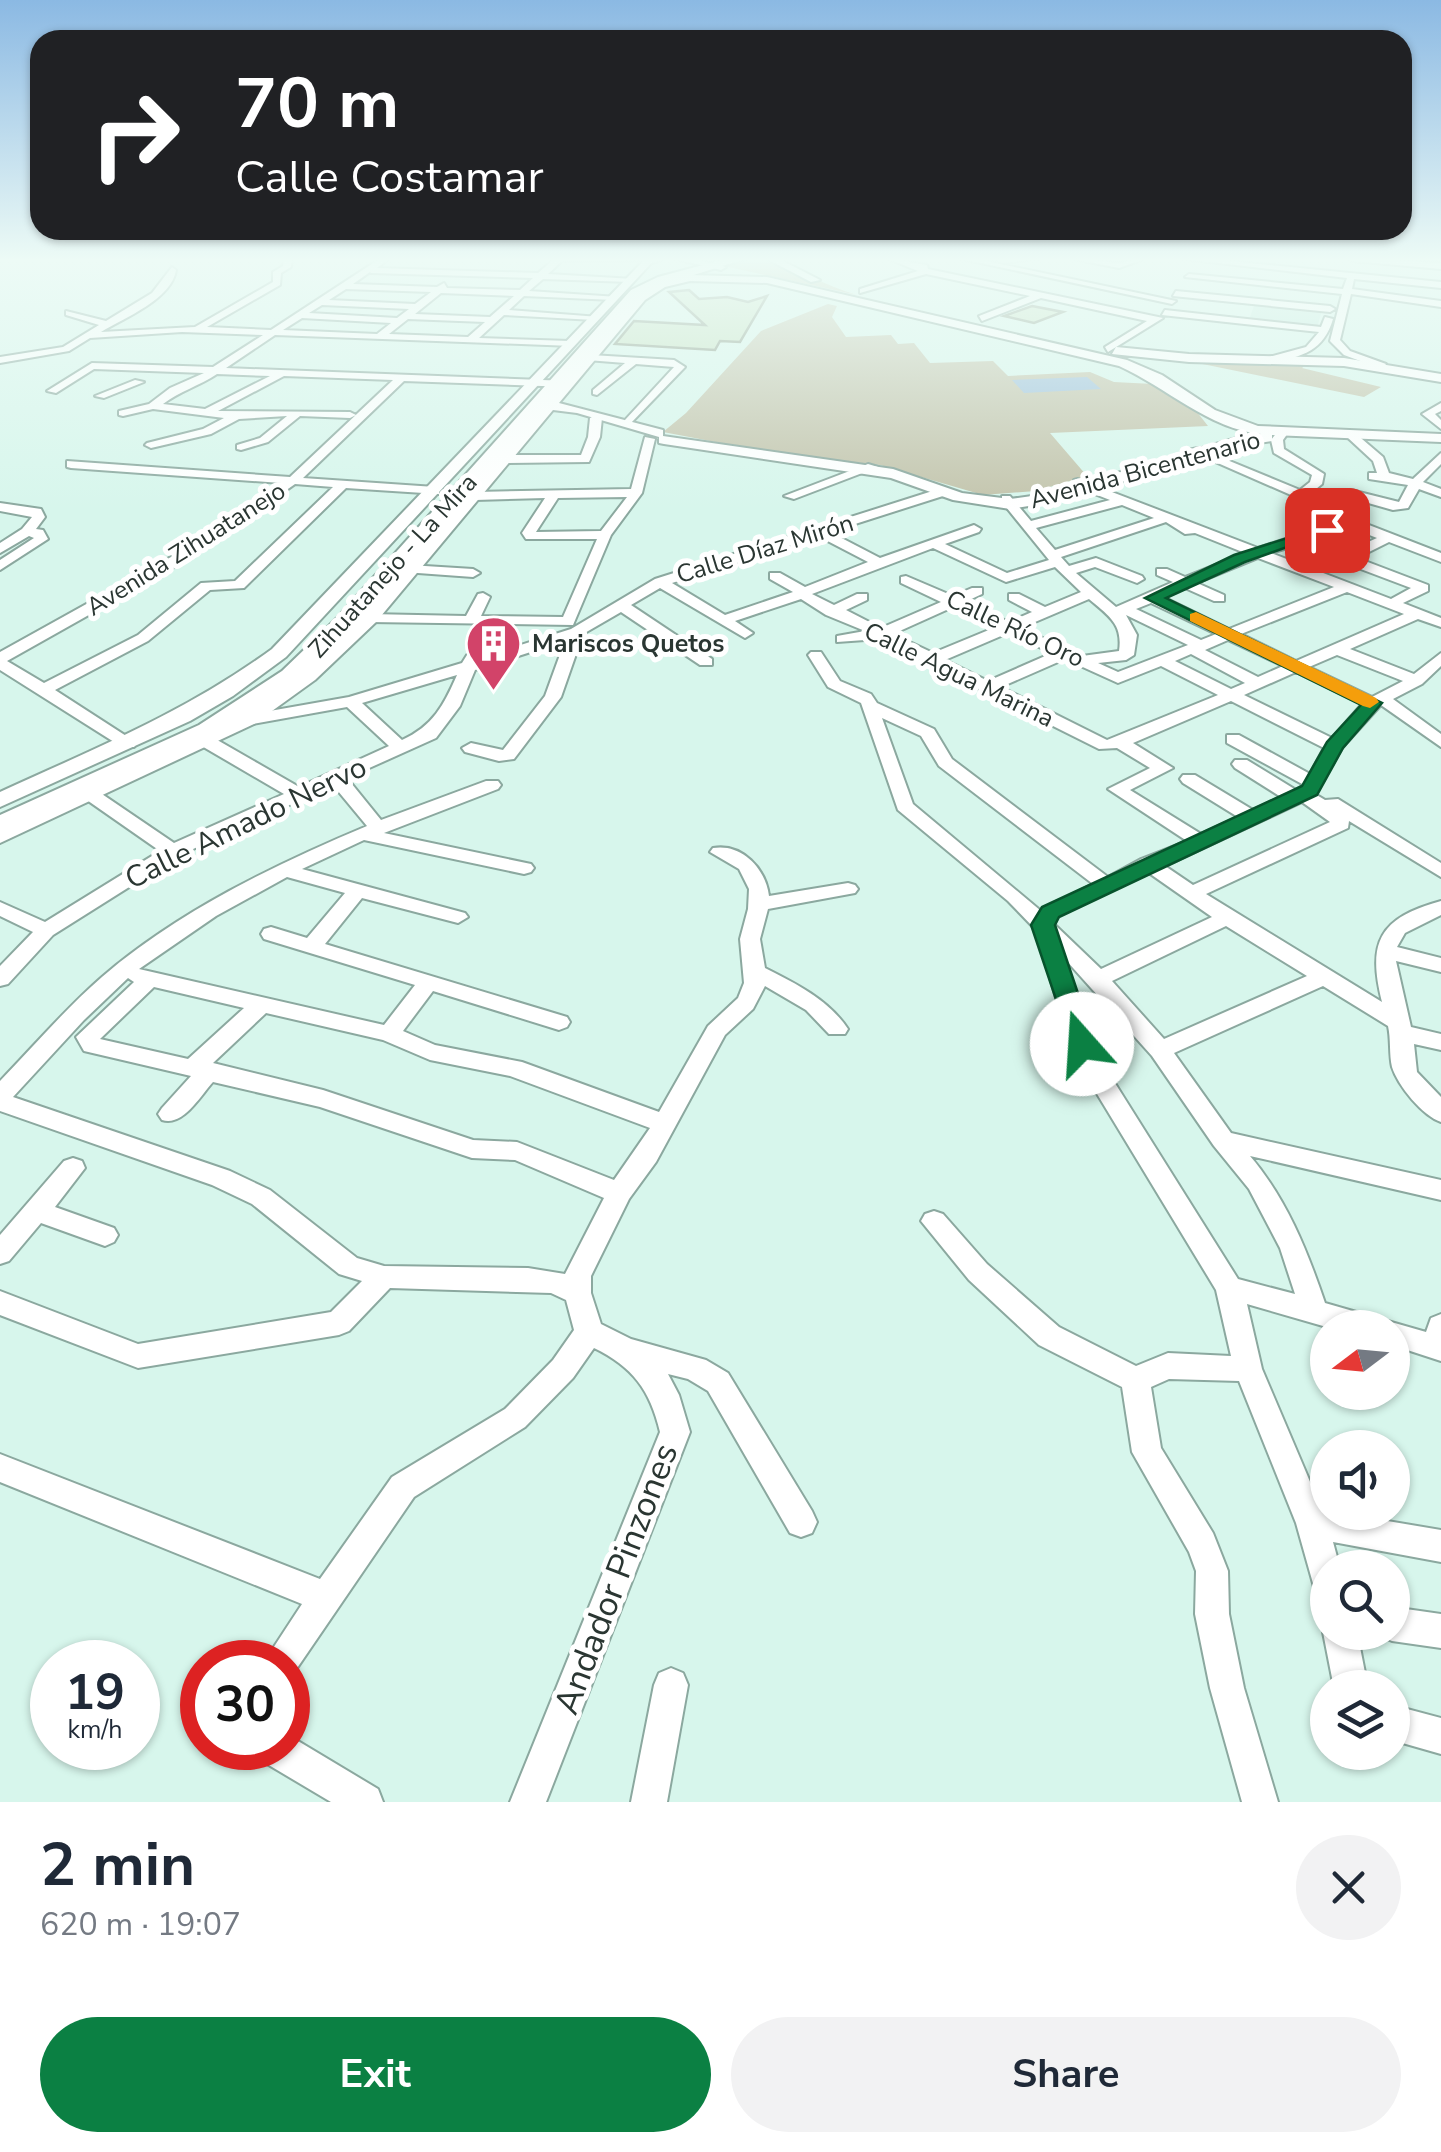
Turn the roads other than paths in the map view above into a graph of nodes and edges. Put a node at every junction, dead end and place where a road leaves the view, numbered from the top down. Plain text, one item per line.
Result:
1 (259, 342) edge
2 (485, 342) edge
3 (574, 342) edge
4 (575, 342) edge
5 (591, 342) edge
6 (601, 342) edge
7 (1064, 342) edge
8 (1067, 342) edge
9 (1071, 342) edge
10 (1123, 342) edge
11 (1318, 342) edge
12 (1337, 342) edge
13 (74, 343) joint
14 (15, 345) dead end
15 (1312, 350) junction
16 (1108, 352) junction
17 (1347, 353) junction
18 (564, 354) junction
19 (1140, 354) junction
20 (591, 358) junction
21 (1189, 358) junction
22 (1274, 359) junction
23 (0, 360) edge
24 (1379, 360) junction
25 (633, 361) junction
26 (1123, 364) junction
27 (158, 368) junction
28 (218, 370) junction
29 (283, 373) junction
30 (396, 378) junction
31 (1156, 378) junction
32 (1441, 378) edge
33 (139, 382) junction
34 (52, 391) dead end
35 (124, 392) dead end
36 (597, 392) dead end
37 (100, 396) dead end
38 (540, 400) junction
39 (153, 406) junction
40 (1441, 406) edge
41 (298, 407) junction
42 (182, 409) junction
43 (209, 410) junction
44 (1210, 413) junction
45 (588, 414) junction
46 (350, 415) junction
47 (236, 416) junction
48 (628, 422) junction
49 (1441, 426) edge
50 (1221, 434) junction
51 (1280, 435) junction
52 (657, 437) junction
53 (1357, 437) junction
54 (1441, 438) edge
55 (1244, 441) junction
56 (151, 445) dead end
57 (241, 446) dead end
58 (1198, 452) junction
59 (1441, 456) edge
60 (506, 459) junction
61 (70, 464) dead end
62 (870, 468) junction
63 (287, 481) junction
64 (1414, 484) junction
65 (1083, 485) junction
66 (342, 486) junction
67 (462, 492) junction
68 (942, 492) junction
69 (636, 493) junction
70 (1351, 494) dead end
71 (1441, 494) edge
72 (1301, 495) junction
73 (554, 496) junction
74 (790, 496) dead end
75 (1121, 500) junction
76 (1008, 501) junction
77 (1316, 503) junction
78 (0, 507) edge
79 (1346, 513) dead end
80 (1173, 521) junction
81 (1027, 526) junction
82 (974, 529) dead end
83 (1327, 530) dead end
84 (26, 532) junction
85 (820, 532) junction
86 (605, 535) junction
87 (1387, 538) junction
88 (1297, 540) junction
89 (935, 544) junction
90 (0, 549) edge
91 (1364, 549) dead end
92 (1261, 552) junction
93 (1240, 558) junction
94 (1441, 558) edge
95 (1059, 563) junction
96 (881, 564) junction
97 (0, 566) edge
98 (409, 569) junction
99 (1162, 572) dead end
100 (474, 573) dead end
101 (775, 576) dead end
102 (1137, 579) dead end
103 (906, 580) dead end
104 (660, 582) junction
105 (1187, 583) junction
106 (1349, 586) junction
107 (977, 591) dead end
108 (802, 593) junction
109 (1089, 594) junction
110 (1409, 596) junction
111 (862, 597) dead end
112 (483, 598) dead end
113 (1014, 598) dead end
114 (1153, 598) junction
115 (1220, 598) dead end
116 (954, 601) junction
117 (1392, 603) junction
118 (619, 604) junction
119 (575, 605) junction
120 (1441, 608) edge
121 (1121, 611) junction
122 (830, 612) junction
123 (1043, 612) junction
124 (1417, 614) junction
125 (599, 617) junction
126 (370, 618) junction
127 (472, 620) junction
128 (723, 620) junction
129 (1441, 623) edge
130 (1010, 626) junction
131 (572, 627) junction
132 (1231, 632) junction
133 (745, 633) dead end
134 (880, 634) junction
135 (842, 639) dead end
136 (1198, 648) junction
137 (0, 649) edge
138 (1339, 650) junction
139 (1066, 653) junction
140 (816, 655) dead end
141 (1441, 658) edge
142 (933, 659) junction
143 (1084, 660) junction
144 (0, 661) edge
145 (471, 661) junction
146 (1162, 661) junction
147 (706, 662) dead end
148 (1298, 667) junction
149 (1416, 681) junction
150 (1257, 683) junction
151 (988, 688) junction
152 (42, 690) junction
153 (288, 692) junction
154 (1230, 695) junction
155 (351, 701) junction
156 (1377, 701) junction
157 (868, 702) junction
158 (247, 720) junction
159 (1232, 739) dead end
160 (206, 741) junction
161 (1441, 742) edge
162 (128, 743) junction
163 (1120, 743) junction
164 (1334, 746) junction
165 (470, 748) dead end
166 (402, 749) junction
167 (1241, 764) dead end
168 (337, 778) junction
169 (1190, 780) dead end
170 (492, 785) dead end
171 (1306, 792) junction
172 (296, 793) junction
173 (90, 794) junction
174 (0, 800) edge
175 (0, 810) edge
176 (1252, 817) junction
177 (1350, 819) junction
178 (0, 824) edge
179 (372, 832) junction
180 (0, 836) edge
181 (1200, 841) junction
182 (173, 851) junction
183 (720, 852) dead end
184 (1148, 864) junction
185 (524, 868) dead end
186 (283, 870) junction
187 (1441, 871) edge
188 (1108, 886) junction
189 (358, 890) junction
190 (848, 890) dead end
191 (1193, 893) junction
192 (760, 904) junction
193 (0, 908) edge
194 (1441, 908) edge
195 (458, 917) dead end
196 (1227, 918) junction
197 (1043, 925) junction
198 (46, 930) junction
199 (271, 934) dead end
200 (311, 947) junction
201 (1385, 951) junction
202 (1441, 965) edge
203 (121, 972) junction
204 (758, 973) junction
205 (1324, 977) junction
206 (0, 979) edge
207 (150, 979) junction
208 (1098, 979) junction
209 (430, 980) junction
210 (260, 1006) junction
211 (560, 1022) dead end
212 (1398, 1026) junction
213 (837, 1030) dead end
214 (388, 1034) junction
215 (1441, 1042) edge
216 (1160, 1050) junction
217 (202, 1069) junction
218 (0, 1099) edge
219 (1441, 1113) edge
220 (170, 1114) dead end
221 (663, 1123) junction
222 (1223, 1140) junction
223 (72, 1168) dead end
224 (1441, 1190) edge
225 (619, 1192) junction
226 (37, 1210) junction
227 (934, 1221) dead end
228 (104, 1236) dead end
229 (0, 1254) edge
230 (384, 1277) junction
231 (1229, 1288) junction
232 (576, 1292) junction
233 (0, 1303) edge
234 (1312, 1308) junction
235 (1318, 1310) edge
236 (590, 1332) junction
237 (1410, 1336) edge
238 (1440, 1341) edge
239 (632, 1351) junction
240 (1248, 1369) junction
241 (1135, 1380) junction
242 (0, 1468) edge
243 (1310, 1518) edge
244 (801, 1522) dead end
245 (1351, 1530) edge
246 (1441, 1546) edge
247 (325, 1598) junction
248 (1410, 1627) edge
249 (1441, 1631) edge
250 (296, 1640) edge
251 (671, 1685) dead end
252 (1410, 1727) edge
253 (1441, 1736) edge
254 (310, 1769) edge
255 (366, 1802) edge
256 (528, 1802) edge
257 (649, 1802) edge
258 (1260, 1802) edge

1 - 28 street
2 - 18 street
3 - 18 main road
4 - 18 highway, Zihuatanejo - La Mira
5 - 38 highway, Zihuatanejo - La Mira
6 - 20 main road
7 - 16 main road
8 - 16 main road
9 - 16 main road
10 - 16 street
11 - 15 street
12 - 17 street
13 - 14 street
13 - 23 street
15 - 17 street
15 - 22 street
16 - 19 main road
16 - 26 main road
17 - 24 street
18 - 38 highway, Zihuatanejo - La Mira
19 - 21 main road
19 - 26 main road
20 - 25 street
20 - 38 main road
21 - 22 main road
21 - 31 main road
22 - 24 main road
24 - 32 main road
25 - 36 street
25 - 48 street
26 - 31 main road
27 - 28 street
27 - 33 street
27 - 34 street
28 - 29 street
28 - 39 street
29 - 30 street
29 - 43 street
30 - 38 street
30 - 46 street, Avenida Zihuatanejo
30 - 63 street, Avenida Zihuatanejo
31 - 44 main road
33 - 35 street
33 - 37 street
38 - 45 main road
38 - 45 main road
38 - 60 main road
38 - 67 highway, Zihuatanejo - La Mira
38 - 175 highway, Zihuatanejo - La Mira
39 - 42 street
39 - 42 street
40 - 49 street
41 - 46 street
41 - 47 street
41 - 57 street
42 - 43 street
43 - 47 street
44 - 50 main road, Avenida Bicentenario
44 - 51 main road
45 - 48 main road
45 - 52 main road
45 - 60 street
46 - 63 street, Avenida Zihuatanejo
47 - 56 street
48 - 52 main road
50 - 55 main road
50 - 58 main road, Avenida Bicentenario
51 - 53 main road, Avenida Bicentenario
51 - 55 main road, Avenida Bicentenario
51 - 72 street
52 - 62 main road
52 - 69 street
53 - 54 main road, Avenida Bicentenario
53 - 64 street
55 - 58 main road, Avenida Bicentenario
58 - 65 main road, Avenida Bicentenario
58 - 72 street
59 - 64 street
60 - 67 main road
61 - 63 street
62 - 68 main road, Avenida Bicentenario
62 - 74 street
62 - 76 main road, Avenida Bicentenario
63 - 66 street
63 - 137 street, Avenida Zihuatanejo
63 - 144 street, Avenida Zihuatanejo
64 - 70 street
64 - 71 street
65 - 75 street
65 - 76 main road, Avenida Bicentenario
66 - 67 street
66 - 152 street
67 - 73 street
67 - 98 main road
67 - 162 main road
67 - 178 highway, Zihuatanejo - La Mira
68 - 76 main road, Avenida Bicentenario
68 - 85 street, Calle Díaz Mirón
69 - 73 street
69 - 86 street
72 - 77 street
73 - 86 street
75 - 80 street
75 - 81 street
76 - 81 street
77 - 79 street
77 - 87 street
78 - 84 street
80 - 92 street
80 - 93 street
80 - 95 street
81 - 95 street
82 - 89 street, Calle Río Oro
83 - 88 street
84 - 90 street
84 - 97 street
85 - 96 street
85 - 104 street, Calle Díaz Mirón
86 - 119 street
87 - 91 street
87 - 94 street
88 - 92 street
88 - 110 street
89 - 95 street
89 - 96 street, Calle Río Oro
92 - 93 street
92 - 106 street
93 - 105 street
95 - 102 street
95 - 109 street
96 - 108 street, Calle Río Oro
98 - 100 street
98 - 126 main road
99 - 105 street
101 - 108 street, Calle Agua Marina
103 - 116 street, Calle Río Oro
104 - 118 street, Calle Díaz Mirón
104 - 128 street
105 - 114 street
105 - 115 street
106 - 117 street
106 - 132 street
107 - 116 street
108 - 122 street, Calle Agua Marina
108 - 128 street, Calle Río Oro
109 - 121 street
109 - 123 street
110 - 117 street
110 - 120 street
111 - 122 street
112 - 127 street
113 - 123 street
114 - 121 street
114 - 132 street
116 - 130 street, Calle Río Oro
116 - 134 street
117 - 124 street
118 - 125 street, Calle Díaz Mirón
118 - 147 street
119 - 125 street
119 - 131 street
121 - 136 street
121 - 143 street
122 - 134 street, Calle Agua Marina
123 - 130 street
124 - 129 street
124 - 138 street
125 - 131 street, Calle Díaz Mirón
126 - 127 street
126 - 153 main road
127 - 131 street
128 - 133 street
130 - 139 street, Calle Río Oro
130 - 142 street
131 - 145 street, Calle Díaz Mirón
131 - 165 street
132 - 136 street
132 - 148 street
134 - 135 street
134 - 142 street, Calle Agua Marina
136 - 146 street
136 - 150 street
138 - 148 street
138 - 149 street
139 - 143 street, Calle Río Oro
139 - 151 street
140 - 157 street
141 - 149 street
142 - 151 street, Calle Agua Marina
143 - 146 street, Calle Río Oro
144 - 152 street
145 - 153 street
145 - 155 street
145 - 166 street, Calle Amado Nervo
146 - 154 street
148 - 150 street
148 - 156 street
149 - 156 street
150 - 154 street
151 - 163 street, Calle Agua Marina
152 - 162 street
153 - 158 main road
154 - 163 street
154 - 164 street
155 - 158 street
155 - 166 street
156 - 161 street
156 - 164 street
157 - 188 street
157 - 197 street
158 - 160 main road
159 - 171 street
160 - 172 street
160 - 173 main road
162 - 174 main road
163 - 181 street, Calle Agua Marina
164 - 171 street
166 - 168 street, Calle Amado Nervo
167 - 171 street
168 - 172 street, Calle Amado Nervo
168 - 179 street
169 - 176 street
170 - 179 street
171 - 176 street
171 - 177 street
172 - 182 street, Calle Amado Nervo
173 - 180 main road
173 - 182 street
176 - 181 street
177 - 187 street
177 - 191 street
179 - 185 street
179 - 186 street
181 - 184 street
182 - 198 street, Calle Amado Nervo
183 - 192 street
184 - 188 street
184 - 191 street
186 - 189 street
186 - 203 street
188 - 197 street
189 - 195 street
189 - 200 street
190 - 192 street
191 - 196 street
192 - 204 street
193 - 198 street
194 - 201 street
196 - 205 street
196 - 208 street
197 - 208 street
197 - 231 street
198 - 206 street, Calle Amado Nervo
199 - 200 street
200 - 209 street
201 - 202 street
201 - 212 street
203 - 207 street
203 - 218 street
204 - 213 street
204 - 221 street
205 - 212 street
205 - 216 street
207 - 210 street
207 - 217 street
208 - 216 street
209 - 211 street
209 - 214 street
210 - 214 street
210 - 217 street
212 - 215 street
212 - 219 street
214 - 221 street
216 - 222 street
217 - 220 street
217 - 225 street
218 - 230 street
221 - 225 street
222 - 224 street
222 - 234 street
223 - 226 street
225 - 232 street
226 - 228 street
226 - 229 street
227 - 241 street
230 - 232 street
230 - 233 street
231 - 234 street
231 - 240 street
232 - 236 street
234 - 235 street
236 - 239 street, Andador Pinzones
236 - 247 street
237 - 238 street
239 - 244 street
239 - 256 street, Andador Pinzones
240 - 241 street
240 - 243 street
241 - 258 street
242 - 247 street
245 - 246 street
247 - 250 street
248 - 249 street
251 - 257 street
252 - 253 street
254 - 255 street

